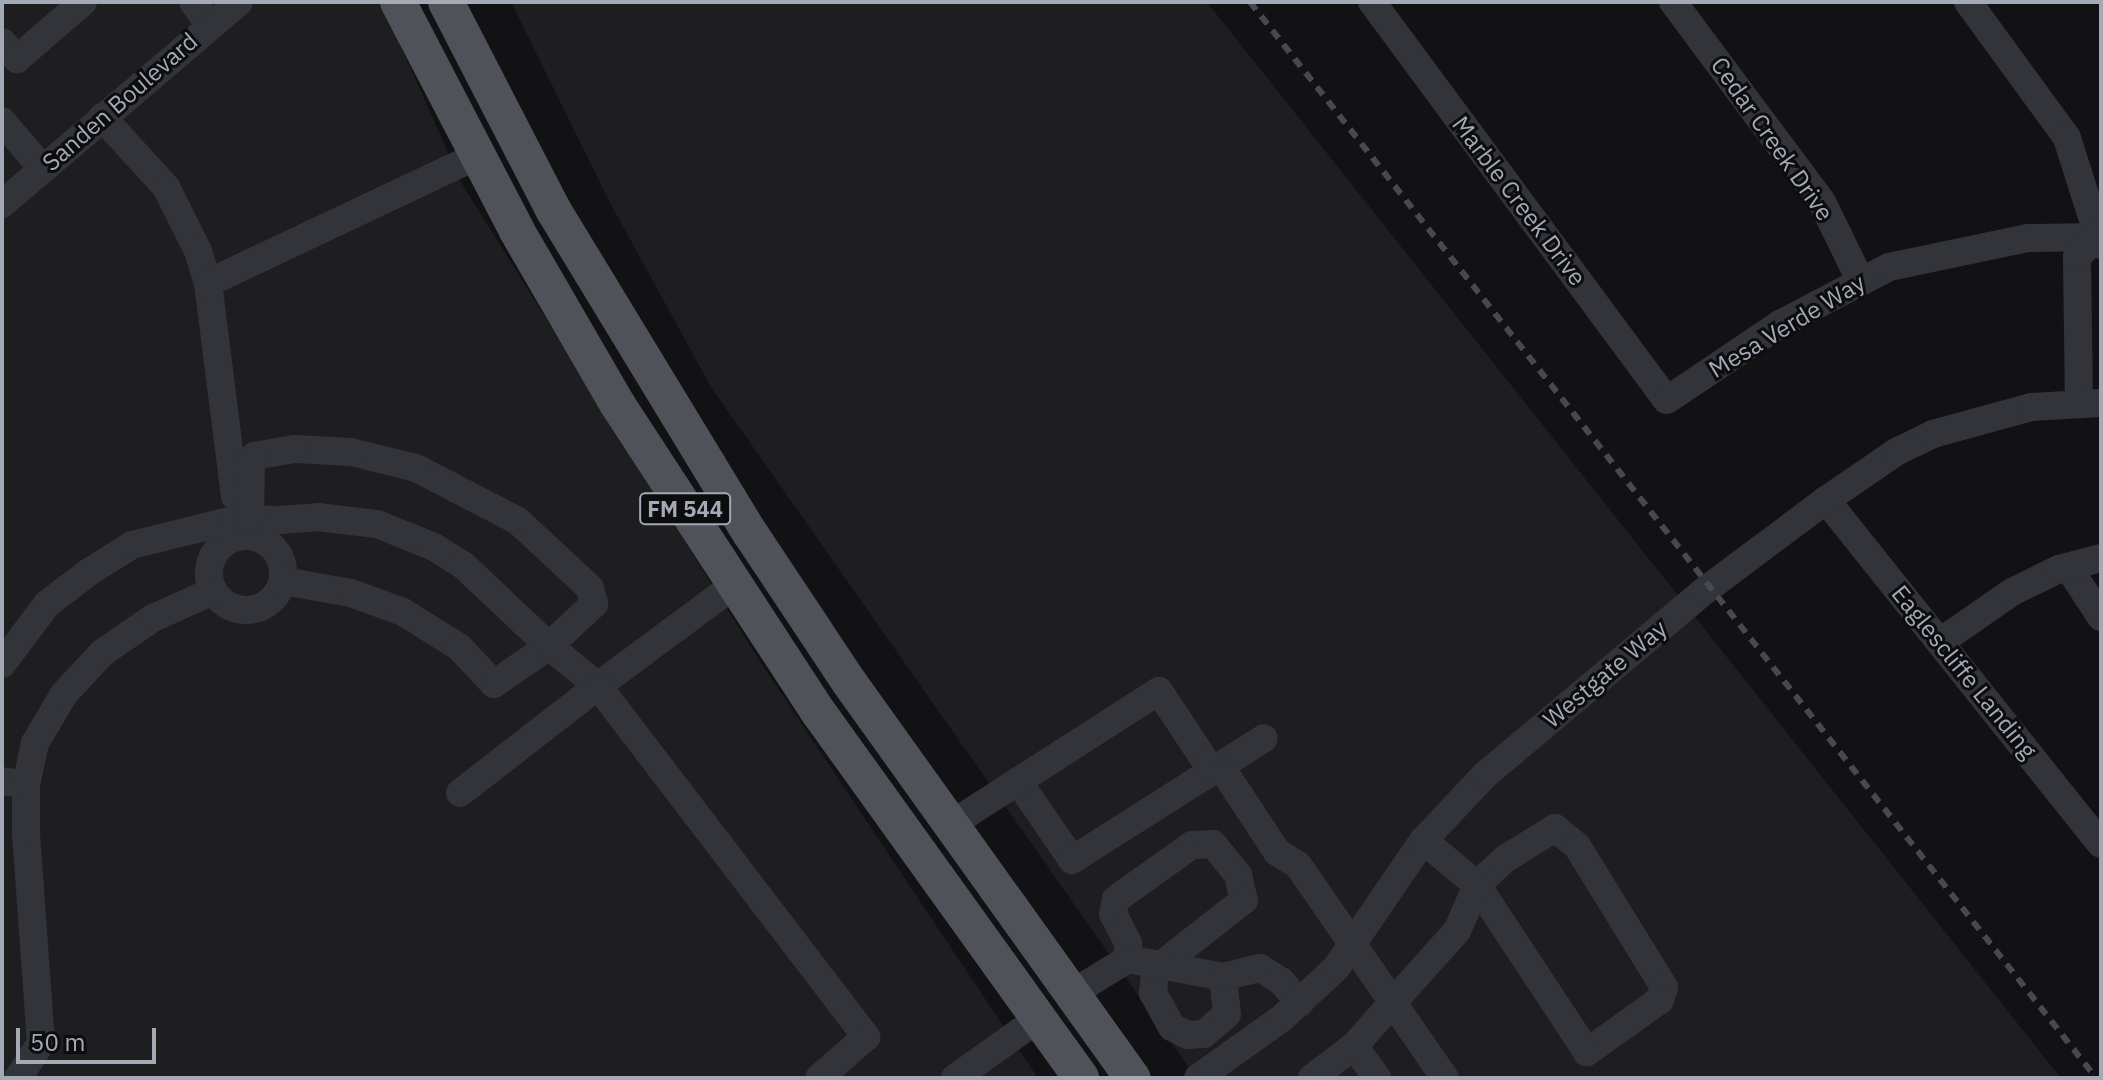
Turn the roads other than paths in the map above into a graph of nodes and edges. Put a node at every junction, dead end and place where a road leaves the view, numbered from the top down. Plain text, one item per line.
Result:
1 (83, 2) edge
2 (193, 2) edge
3 (239, 2) edge
4 (398, 2) edge
5 (446, 2) edge
6 (1372, 2) edge
7 (1673, 2) edge
8 (1968, 2) edge
9 (210, 25) junction
10 (2, 42) edge
11 (102, 117) junction
12 (2, 121) edge
13 (477, 156) junction
14 (43, 169) junction
15 (2, 204) edge
16 (2099, 240) edge
17 (1861, 282) junction
18 (208, 283) junction
19 (1667, 400) joint
20 (2090, 404) edge
21 (1826, 500) junction
22 (242, 525) junction
23 (2101, 558) edge
24 (767, 559) junction
25 (2068, 567) junction
26 (283, 581) junction
27 (734, 585) junction
28 (213, 591) junction
29 (2101, 617) edge
30 (1940, 642) junction
31 (549, 646) junction
32 (2, 664) edge
33 (598, 686) junction
34 (1264, 738) dead end
35 (1218, 769) junction
36 (1018, 781) junction
37 (14, 783) edge
38 (460, 793) dead end
39 (950, 825) junction
40 (1423, 840) junction
41 (2101, 844) edge
42 (1477, 885) junction
43 (1353, 948) junction
44 (1148, 963) junction
45 (1223, 977) junction
46 (1071, 994) junction
47 (1300, 1003) junction
48 (1394, 1004) junction
49 (1038, 1019) junction
50 (1354, 1046) junction
51 (22, 1076) edge
52 (819, 1078) edge
53 (955, 1078) edge
54 (1081, 1078) edge
55 (1132, 1078) edge
56 (1198, 1078) edge
57 (1312, 1078) edge
58 (1377, 1078) edge
59 (1445, 1078) edge

1 - 10 street
2 - 9 street
3 - 9 street, Sanden Boulevard
4 - 13 main road, FM 544 / FM 544
5 - 24 main road, FM 544 / FM 544
6 - 19 street, Marble Creek Drive
7 - 17 street, Cedar Creek Drive
8 - 16 street
9 - 11 street, Sanden Boulevard
11 - 14 street, Sanden Boulevard
11 - 18 street
12 - 14 street
13 - 18 street
13 - 27 main road, FM 544 / FM 544
14 - 15 street, Sanden Boulevard
16 - 17 street, Mesa Verde Way
16 - 20 street
17 - 19 street, Mesa Verde Way
18 - 22 street
20 - 21 street, Westgate Way
21 - 30 street, Eaglescliffe Landing
21 - 40 street, Westgate Way
22 - 26 street
22 - 28 street
22 - 31 street
22 - 31 street
22 - 32 street
23 - 25 street
24 - 27 main road
24 - 39 main road, FM 544 / FM 544
25 - 29 street
25 - 30 street
26 - 28 street
26 - 31 street
27 - 33 street
27 - 49 main road, FM 544 / FM 544
28 - 37 street
30 - 41 street, Eaglescliffe Landing
31 - 33 street
33 - 38 street
33 - 52 street
34 - 35 street
35 - 36 street
35 - 36 street
35 - 43 street
36 - 39 street
37 - 51 street
39 - 46 main road, FM 544 / FM 544
40 - 42 street
40 - 43 street, Westgate Way
42 - 42 street
42 - 48 street
43 - 47 street, Westgate Way
43 - 48 street
44 - 45 street
44 - 45 street
44 - 46 street
45 - 47 street
46 - 55 main road, FM 544 / FM 544
47 - 56 street, Westgate Way
48 - 50 street
48 - 59 street
49 - 53 street
49 - 54 main road, FM 544 / FM 544
50 - 57 street
50 - 58 street

